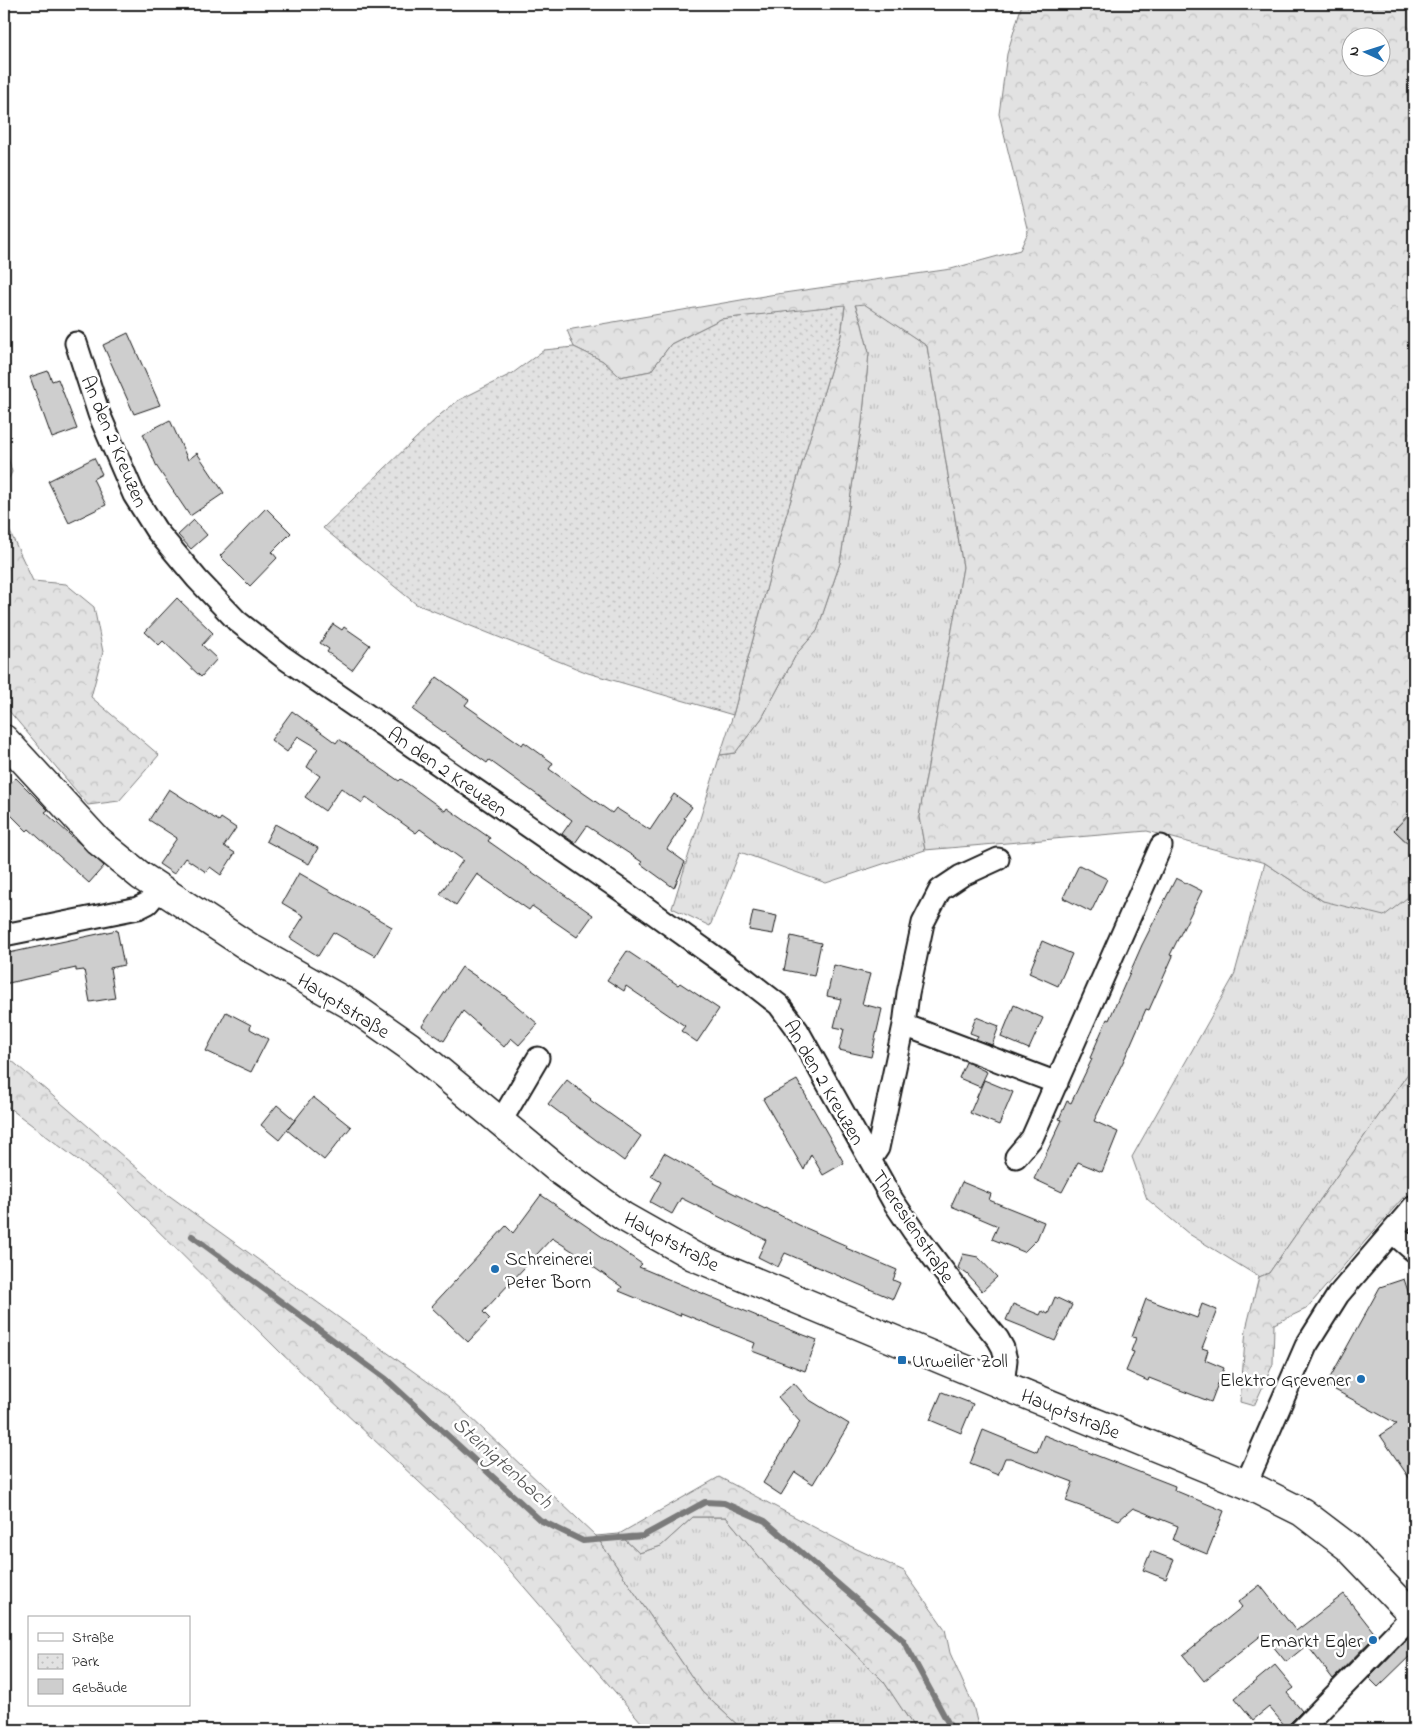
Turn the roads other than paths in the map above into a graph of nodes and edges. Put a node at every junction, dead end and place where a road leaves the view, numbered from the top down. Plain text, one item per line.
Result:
1 (76, 343) dead end
2 (4, 739) edge
3 (1161, 846) dead end
4 (998, 859) dead end
5 (159, 890) junction
6 (4, 936) edge
7 (904, 1025) junction
8 (538, 1058) dead end
9 (1057, 1083) junction
10 (500, 1121) junction
11 (1016, 1156) dead end
12 (870, 1160) junction
13 (1414, 1206) edge
14 (1392, 1232) junction
15 (1414, 1251) edge
16 (1002, 1385) junction
17 (1246, 1484) junction
18 (1414, 1616) edge
19 (1301, 1730) edge

1 - 12 street, An den 2 Kreuzen
2 - 5 main road, Hauptstraße
3 - 9 street
4 - 7 street, Theresienstraße
5 - 6 street
5 - 10 main road, Hauptstraße
7 - 9 street
7 - 12 street, Theresienstraße
8 - 10 street
9 - 11 street
10 - 16 main road, Hauptstraße
12 - 16 street, Theresienstraße
13 - 14 street
14 - 15 street
14 - 17 street
16 - 17 main road, Hauptstraße
17 - 18 main road, Hauptstraße
18 - 19 street

